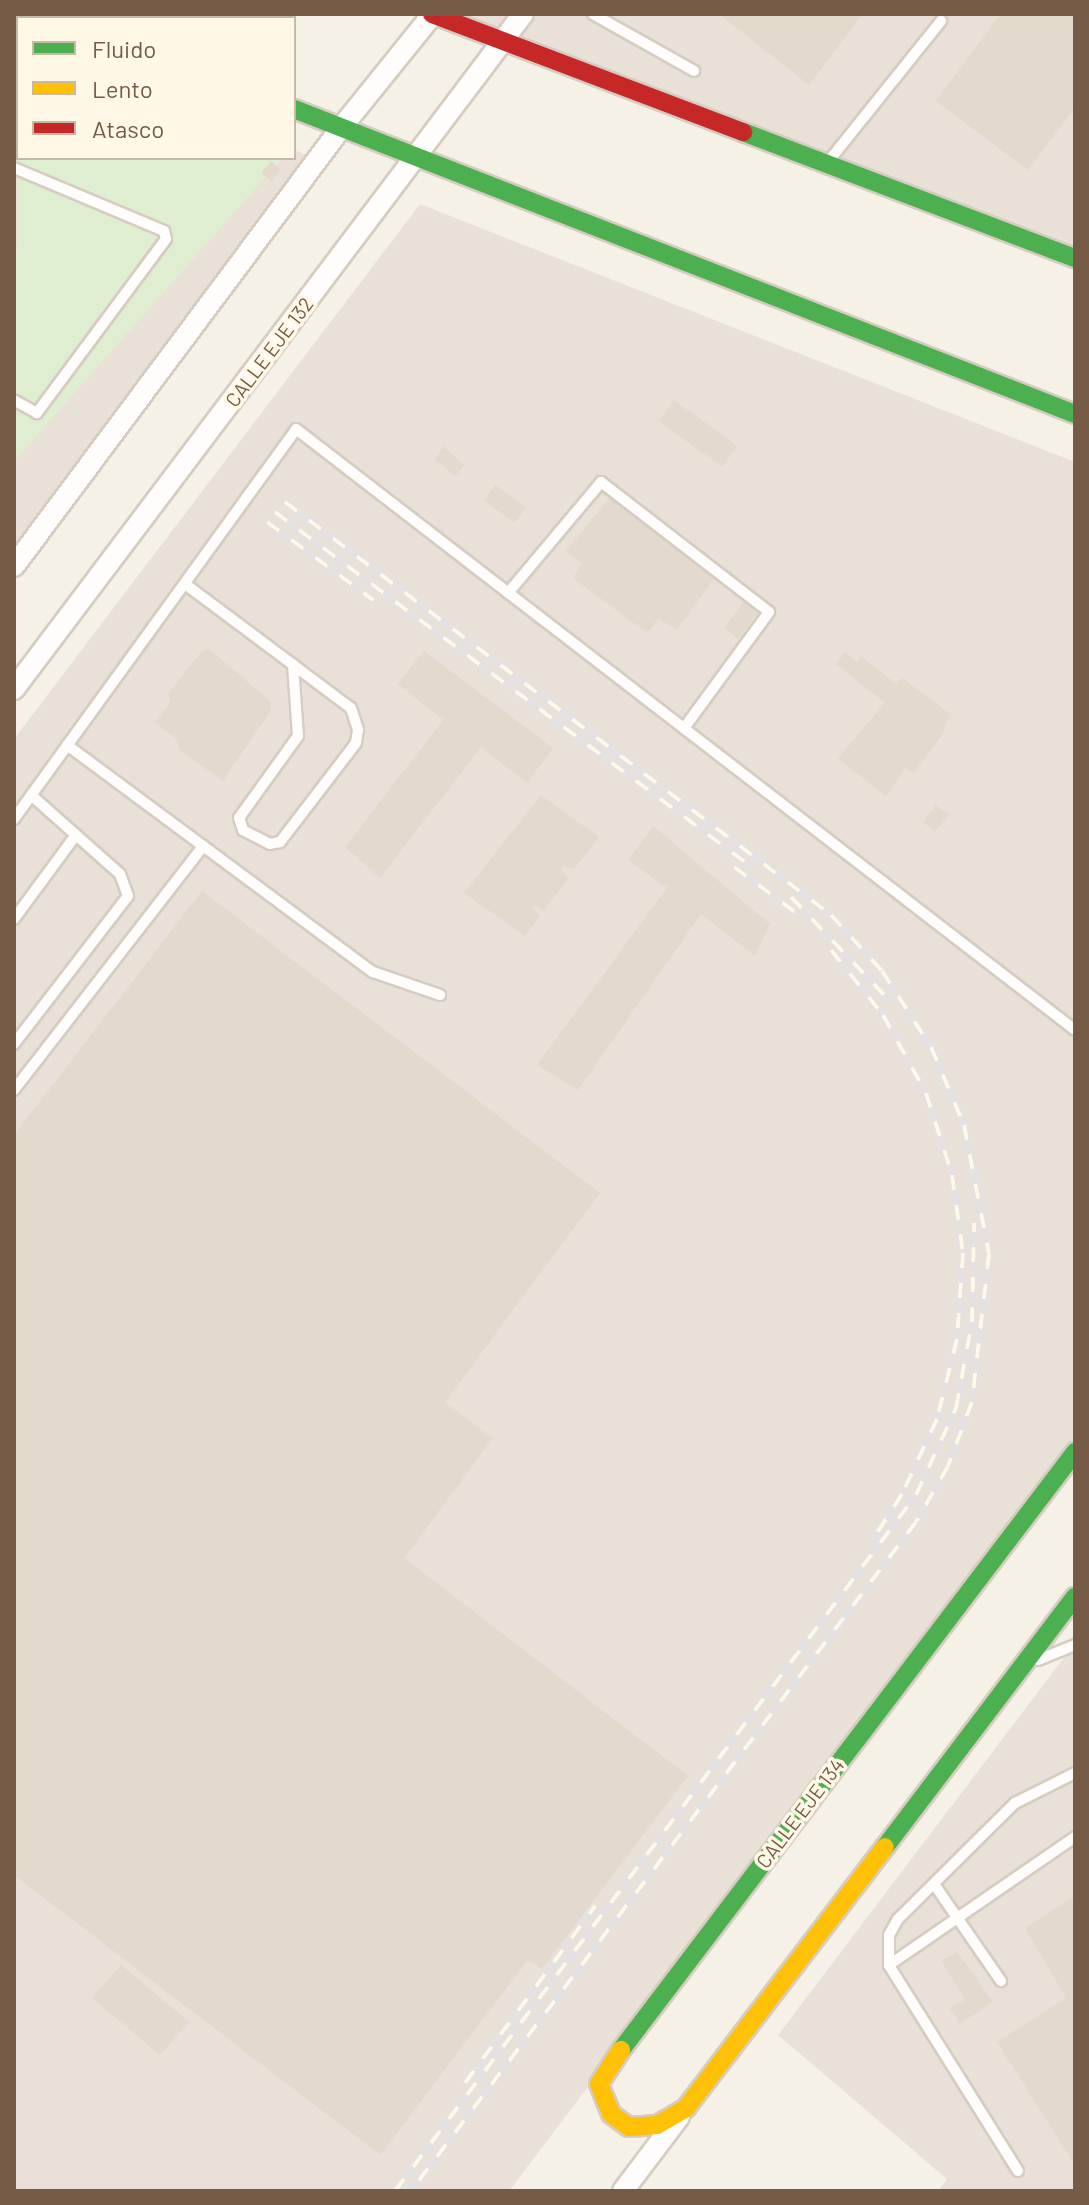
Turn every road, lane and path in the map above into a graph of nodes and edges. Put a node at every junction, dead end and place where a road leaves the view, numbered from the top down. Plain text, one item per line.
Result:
1 (432, 14) edge
2 (523, 14) edge
3 (593, 14) edge
4 (941, 21) dead end
5 (502, 41) junction
6 (694, 71) dead end
7 (296, 110) edge
8 (341, 128) junction
9 (417, 157) junction
10 (828, 162) junction
11 (14, 168) edge
12 (1075, 258) edge
13 (14, 400) edge
14 (1075, 414) edge
15 (14, 566) edge
16 (185, 584) junction
17 (508, 593) junction
18 (293, 664) junction
19 (14, 689) edge
20 (684, 728) junction
21 (67, 745) junction
22 (31, 795) junction
23 (14, 819) edge
24 (76, 835) junction
25 (203, 846) junction
26 (14, 919) edge
27 (440, 995) dead end
28 (1075, 1030) edge
29 (14, 1044) edge
30 (14, 1090) edge
31 (1075, 1452) edge
32 (1075, 1597) edge
33 (1075, 1645) edge
34 (1022, 1667) junction
35 (1075, 1773) edge
36 (1075, 1837) edge
37 (934, 1884) junction
38 (956, 1917) junction
39 (889, 1965) junction
40 (1001, 1981) dead end
41 (686, 2108) junction
42 (1018, 2171) dead end
43 (623, 2191) edge

1 - 5 street
1 - 8 street
2 - 5 street, CALLE EJE 132
3 - 6 lane
4 - 10 lane
5 - 9 street, CALLE EJE 132
5 - 10 street
7 - 8 street
8 - 9 street
8 - 15 street
9 - 14 street
9 - 19 street, CALLE EJE 132
10 - 12 street
11 - 13 lane
16 - 17 lane
16 - 18 lane
16 - 21 lane
17 - 20 lane
17 - 20 lane
18 - 18 lane
20 - 28 lane
21 - 22 lane
21 - 25 lane
22 - 23 lane
22 - 24 lane
24 - 26 lane
24 - 29 lane
25 - 27 lane
25 - 30 lane
31 - 41 street, CALLE EJE 134
32 - 34 street, CALLE EJE 134
33 - 34 lane
34 - 41 street, CALLE EJE 134
35 - 37 lane
36 - 38 lane
37 - 38 lane
37 - 39 lane
38 - 39 lane
38 - 40 lane
39 - 42 lane
41 - 43 street, CALLE EJE 134

